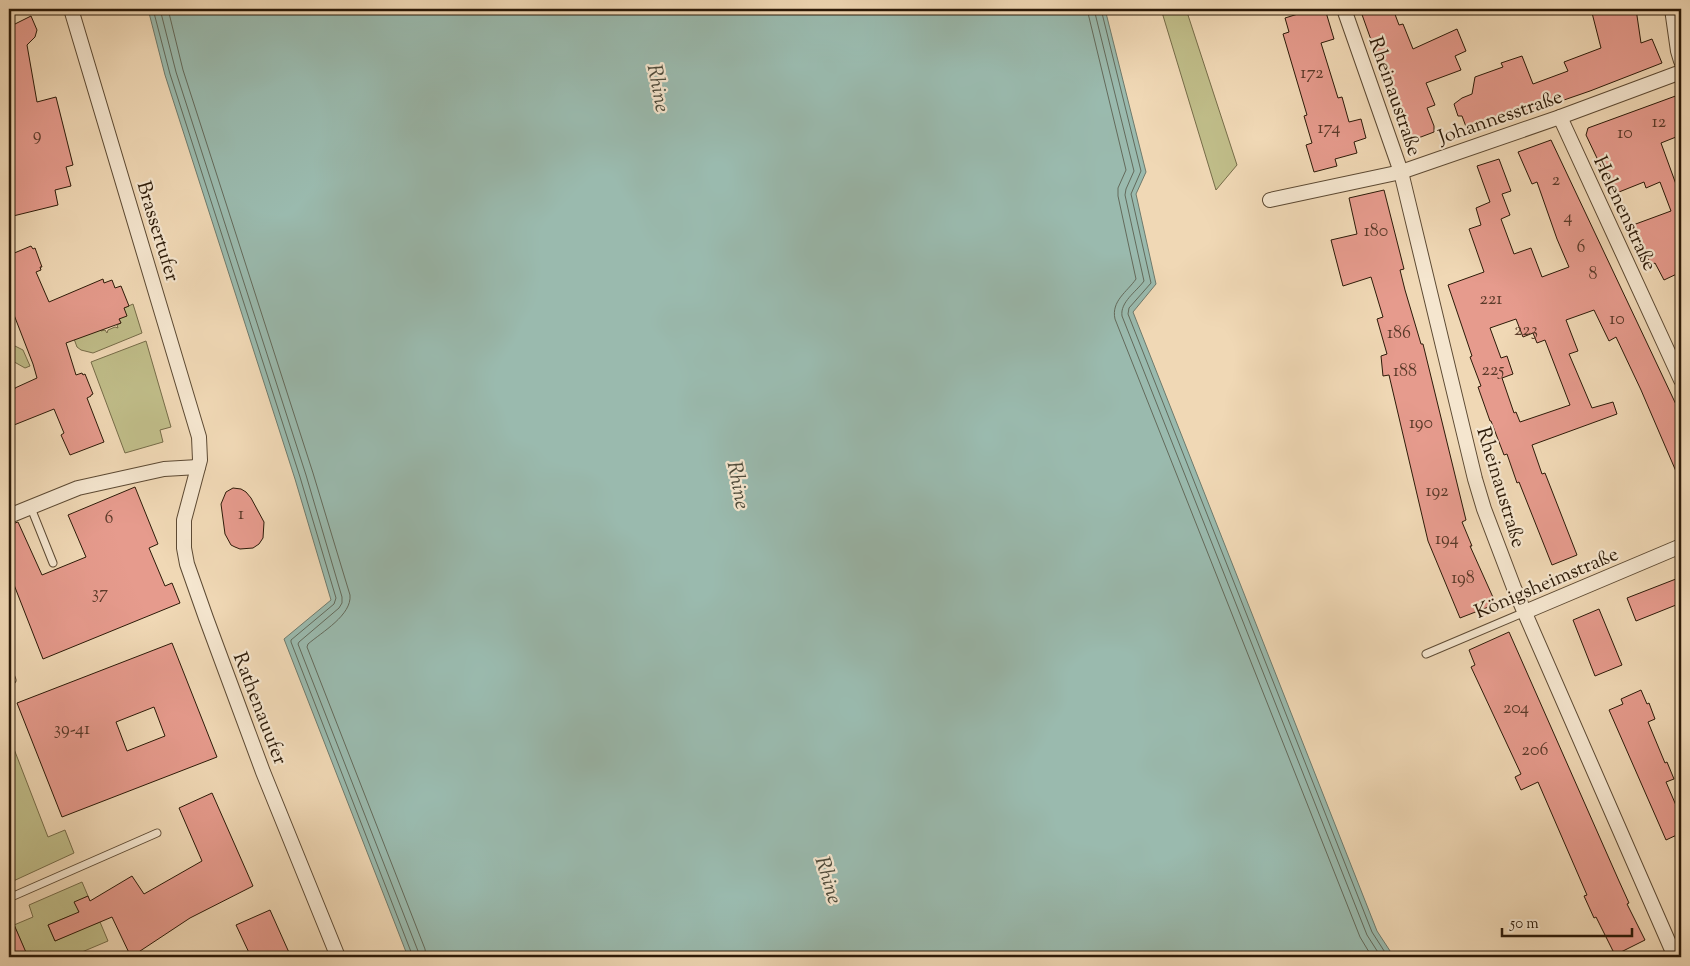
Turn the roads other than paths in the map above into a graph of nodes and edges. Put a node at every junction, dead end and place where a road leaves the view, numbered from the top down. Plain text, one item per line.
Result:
1 (71, 9) edge
2 (1344, 9) edge
3 (1672, 9) edge
4 (1681, 61) edge
5 (1681, 72) edge
6 (1560, 117) junction
7 (1401, 172) junction
8 (1270, 200) dead end
9 (1681, 380) edge
10 (198, 466) junction
11 (32, 508) junction
12 (9, 516) edge
13 (1681, 546) edge
14 (53, 563) dead end
15 (1525, 612) junction
16 (1426, 654) dead end
17 (9, 672) edge
18 (9, 682) edge
19 (157, 833) dead end
20 (9, 898) edge
21 (1676, 950) edge
22 (338, 957) edge

1 - 10 street, Brassertufer
2 - 7 street, Rheinaustraße
3 - 4 street
5 - 6 street, Johannesstraße
6 - 7 street, Johannesstraße
6 - 9 street, Helenenstraße
7 - 8 street, Johannesstraße
7 - 15 street, Rheinaustraße
10 - 11 street
10 - 22 street, Rathenauufer
11 - 12 street
11 - 14 lane
13 - 15 street, Königsheimstraße
15 - 16 lane, Königsheimstraße
15 - 21 street, Rheinaustraße
17 - 18 lane
19 - 20 lane

